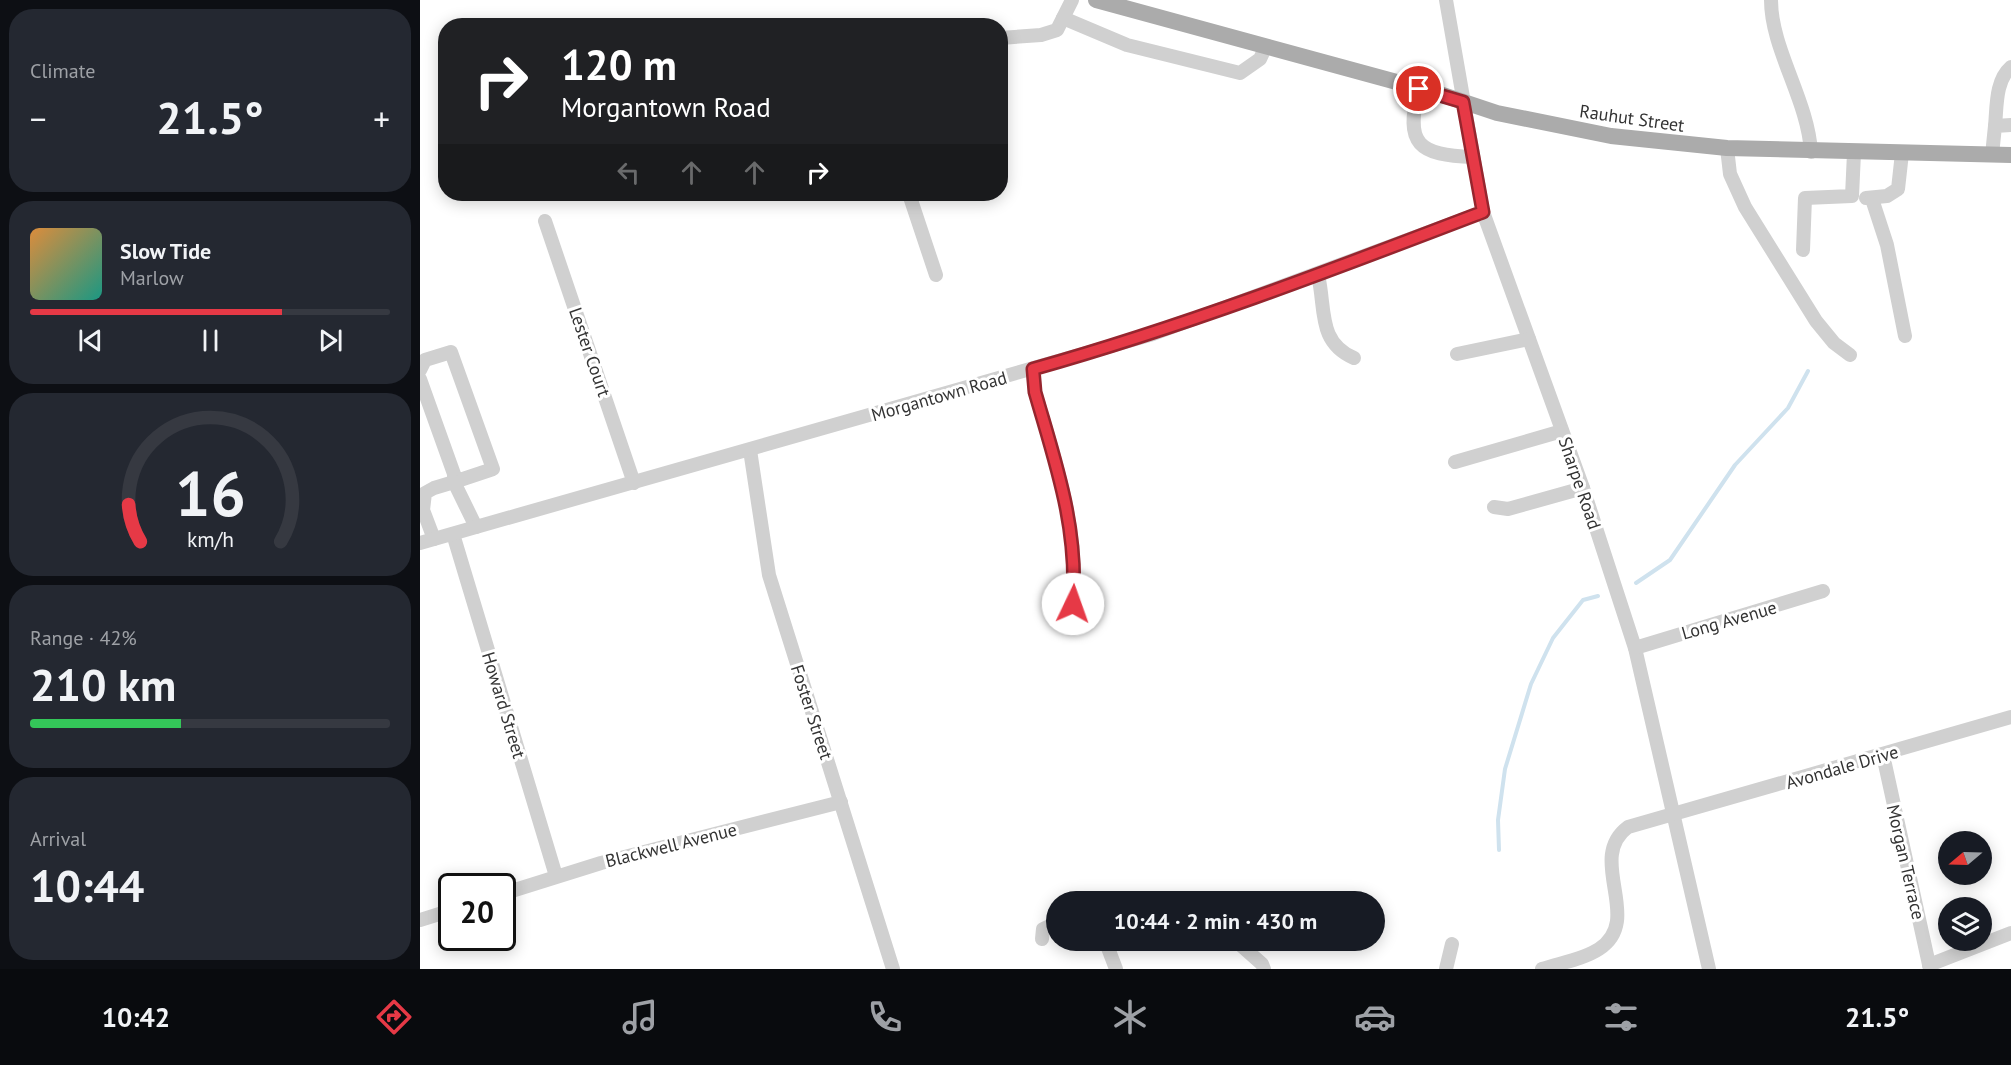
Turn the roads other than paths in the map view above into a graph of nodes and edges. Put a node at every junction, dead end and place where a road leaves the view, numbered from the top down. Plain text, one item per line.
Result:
1 (1072, 0) edge
2 (1096, 0) edge
3 (1446, 0) edge
4 (1770, 0) edge
5 (1063, 18) junction
6 (1008, 37) edge
7 (1263, 46) junction
8 (2011, 67) edge
9 (1419, 89) junction
10 (1463, 102) junction
11 (2011, 124) edge
12 (1995, 126) junction
13 (1727, 148) junction
14 (1811, 152) junction
15 (1854, 153) junction
16 (1902, 153) junction
17 (1992, 155) junction
18 (2011, 155) edge
19 (1473, 157) junction
20 (1852, 196) junction
21 (1872, 199) junction
22 (911, 201) edge
23 (1483, 212) junction
24 (545, 221) dead end
25 (1803, 250) dead end
26 (936, 274) dead end
27 (1318, 275) junction
28 (1905, 336) dead end
29 (1529, 339) junction
30 (1457, 354) dead end
31 (1850, 355) dead end
32 (1354, 358) dead end
33 (1033, 369) junction
34 (420, 370) edge
35 (420, 379) edge
36 (1562, 431) junction
37 (750, 450) junction
38 (1455, 462) dead end
39 (454, 482) junction
40 (634, 483) junction
41 (1583, 488) junction
42 (422, 494) edge
43 (1494, 507) dead end
44 (476, 527) junction
45 (453, 534) junction
46 (434, 539) junction
47 (420, 543) edge
48 (1823, 591) dead end
49 (1073, 604) dead end
50 (1635, 648) junction
51 (2011, 717) edge
52 (1883, 755) junction
53 (841, 802) junction
54 (1673, 815) junction
55 (556, 876) junction
56 (516, 889) edge
57 (438, 914) edge
58 (420, 920) edge
59 (1046, 928) edge
60 (2011, 933) edge
61 (1042, 939) dead end
62 (1452, 944) dead end
63 (1109, 951) edge
64 (1247, 951) edge
65 (1930, 967) edge
66 (893, 969) edge
67 (1116, 969) edge
68 (1264, 969) edge
69 (1446, 969) edge
70 (1542, 969) edge
71 (1708, 969) edge

1 - 5 street
2 - 7 main road, Rauhut Street
3 - 10 street, Sharpe Road
4 - 14 street
5 - 6 street
5 - 7 street
7 - 9 main road, Rauhut Street
8 - 12 street
9 - 10 main road, Rauhut Street
9 - 19 street
10 - 13 main road, Rauhut Street
10 - 19 street, Sharpe Road
11 - 12 street
12 - 17 street
13 - 14 main road, Rauhut Street
13 - 31 street
14 - 15 main road, Rauhut Street
15 - 16 main road, Rauhut Street
15 - 20 street
16 - 17 main road, Rauhut Street
16 - 21 street
17 - 18 main road, Rauhut Street
19 - 23 street, Sharpe Road
20 - 21 street
20 - 25 street
21 - 28 street
22 - 26 street
23 - 27 street, Morgantown Road
23 - 29 street, Sharpe Road
24 - 40 street, Lester Court
27 - 32 street
27 - 33 street, Morgantown Road
29 - 30 street
29 - 36 street, Sharpe Road
33 - 37 street, Morgantown Road
33 - 49 street
34 - 39 street
35 - 39 street
36 - 38 street
36 - 41 street, Sharpe Road
37 - 40 street, Morgantown Road
37 - 53 street, Foster Street
39 - 42 street
39 - 44 street
40 - 44 street, Morgantown Road
41 - 43 street
41 - 50 street, Sharpe Road
42 - 46 street
44 - 45 street, Morgantown Road
45 - 46 street, Morgantown Road
45 - 55 street, Howard Street
46 - 47 street, Morgantown Road
48 - 50 street, Long Avenue
50 - 54 street, Sharpe Road
51 - 52 street, Avondale Drive
52 - 54 street, Avondale Drive
52 - 65 street, Morgan Terrace
53 - 55 street, Blackwell Avenue
53 - 66 street, Foster Street
54 - 70 street, Avondale Drive
54 - 71 street, Sharpe Road
55 - 56 street, Blackwell Avenue
57 - 58 street
59 - 61 street
60 - 65 street
62 - 69 street
63 - 67 street
64 - 68 street

